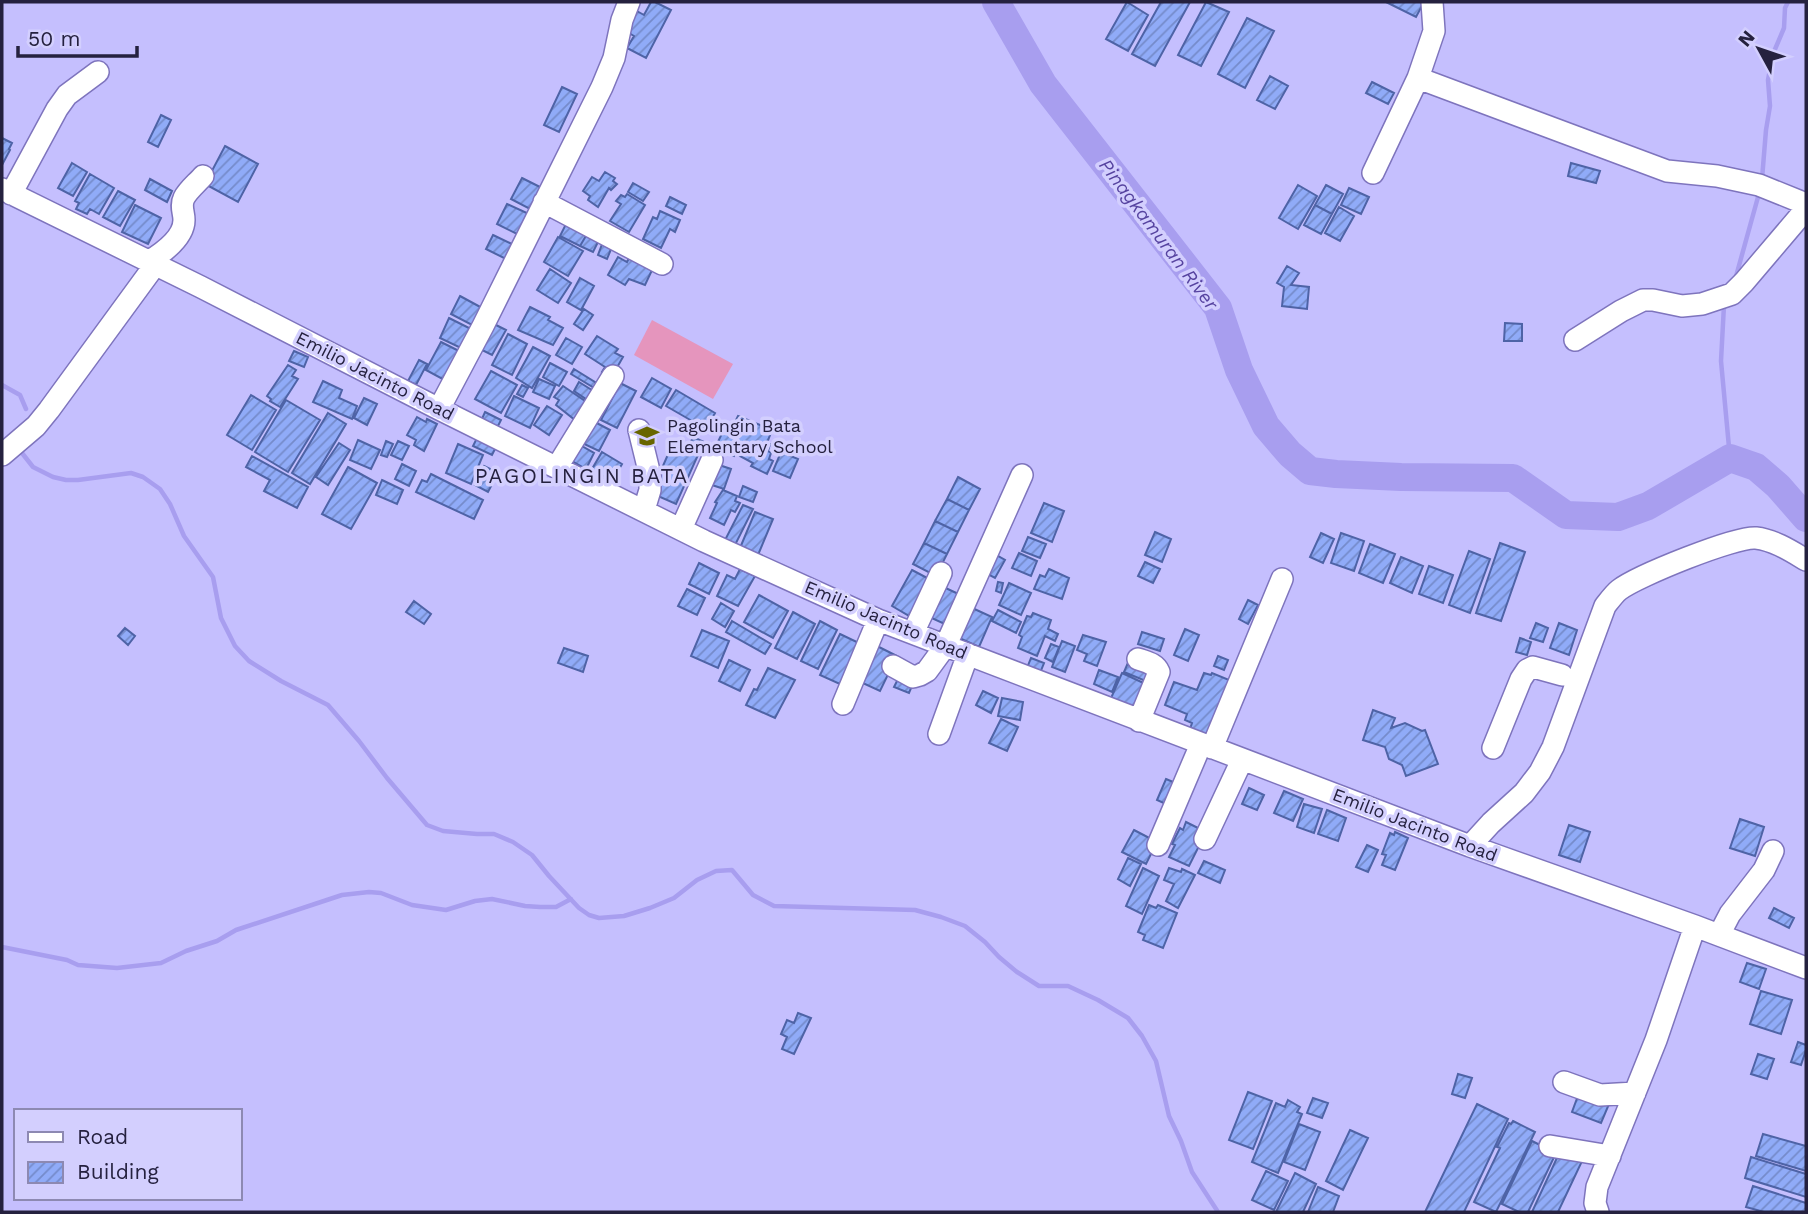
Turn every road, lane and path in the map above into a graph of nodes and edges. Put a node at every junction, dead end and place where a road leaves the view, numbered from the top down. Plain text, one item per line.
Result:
1 (629, 2) edge
2 (1433, 2) edge
3 (98, 72) dead end
4 (1418, 78) junction
5 (1373, 173) dead end
6 (203, 176) dead end
7 (7, 191) edge
8 (544, 202) junction
9 (1806, 206) edge
10 (151, 263) junction
11 (662, 264) dead end
12 (1575, 340) dead end
13 (613, 376) dead end
14 (439, 409) junction
15 (639, 430) dead end
16 (2, 455) edge
17 (712, 460) dead end
18 (557, 467) junction
19 (1022, 475) dead end
20 (644, 510) junction
21 (681, 529) junction
22 (1806, 560) edge
23 (941, 573) dead end
24 (1282, 579) dead end
25 (878, 620) junction
26 (913, 633) junction
27 (946, 645) junction
28 (968, 654) junction
29 (1138, 659) dead end
30 (893, 666) dead end
31 (1570, 678) junction
32 (843, 704) dead end
33 (1139, 720) junction
34 (939, 734) dead end
35 (1207, 746) junction
36 (1493, 748) dead end
37 (1242, 760) junction
38 (1205, 839) dead end
39 (1158, 845) dead end
40 (1470, 846) junction
41 (1773, 851) dead end
42 (1695, 926) junction
43 (1719, 936) junction
44 (1806, 968) edge
45 (1564, 1082) dead end
46 (1635, 1093) junction
47 (1550, 1146) dead end
48 (1610, 1156) junction
49 (1598, 1212) edge

1 - 8 street
2 - 4 street
3 - 7 street
4 - 5 street
4 - 9 street
6 - 10 street
7 - 10 street, Emilio Jacinto Road
8 - 11 street
8 - 14 street
9 - 12 street
10 - 14 street, Emilio Jacinto Road
10 - 16 street
13 - 18 street
14 - 18 street, Emilio Jacinto Road
15 - 20 street
17 - 21 street
18 - 20 street, Emilio Jacinto Road
19 - 27 street
20 - 21 street, Emilio Jacinto Road
21 - 25 street, Emilio Jacinto Road
22 - 31 street
23 - 26 street
24 - 35 street
25 - 26 street, Emilio Jacinto Road
25 - 32 street
26 - 27 street, Emilio Jacinto Road
27 - 28 street, Emilio Jacinto Road
27 - 30 street
28 - 33 street, Emilio Jacinto Road
28 - 34 street
29 - 33 street
31 - 36 street
31 - 40 street
33 - 35 street, Emilio Jacinto Road
35 - 37 street, Emilio Jacinto Road
35 - 39 street
37 - 38 street
37 - 40 street, Emilio Jacinto Road
40 - 42 street, Emilio Jacinto Road
41 - 43 street
42 - 43 street, Emilio Jacinto Road
42 - 46 street
43 - 44 street, Emilio Jacinto Road
45 - 46 street
46 - 48 street
47 - 48 street
48 - 49 street

